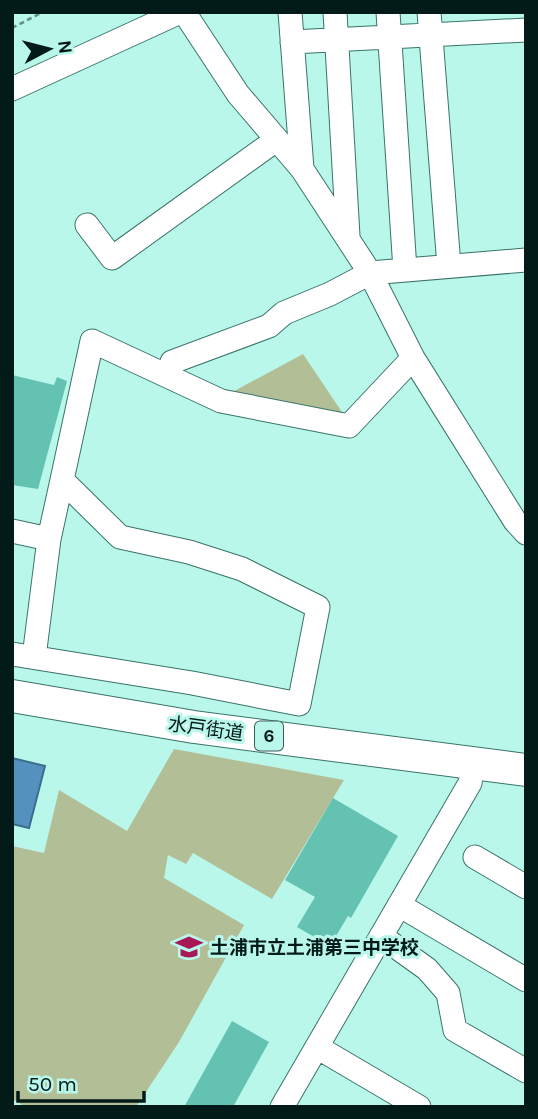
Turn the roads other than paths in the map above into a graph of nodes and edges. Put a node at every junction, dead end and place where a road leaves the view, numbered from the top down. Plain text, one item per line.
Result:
1 (182, 12) edge
2 (290, 12) edge
3 (335, 12) edge
4 (388, 12) edge
5 (478, 22) edge
6 (430, 24) edge
7 (526, 30) edge
8 (390, 37) junction
9 (337, 40) junction
10 (292, 42) junction
11 (12, 89) edge
12 (276, 140) junction
13 (302, 169) junction
14 (87, 225) dead end
15 (348, 239) junction
16 (526, 260) edge
17 (449, 266) junction
18 (405, 270) junction
19 (370, 272) junction
20 (413, 358) junction
21 (172, 362) dead end
22 (62, 480) junction
23 (12, 531) edge
24 (526, 533) edge
25 (49, 539) junction
26 (23, 656) edge
27 (12, 696) edge
28 (474, 762) junction
29 (526, 770) edge
30 (475, 857) dead end
31 (526, 887) edge
32 (400, 905) junction
33 (381, 936) junction
34 (526, 980) edge
35 (317, 1047) junction
36 (526, 1071) edge
37 (282, 1107) edge
38 (419, 1107) edge

1 - 11 street
1 - 12 street
2 - 10 street
3 - 9 street
4 - 8 street
5 - 6 street
5 - 7 street
6 - 8 street
6 - 17 street
8 - 9 street
8 - 18 street
9 - 10 street
9 - 15 street
10 - 13 street
12 - 13 street
12 - 14 street
13 - 15 street
15 - 19 street
16 - 17 street
17 - 18 street
18 - 19 street
19 - 20 street
19 - 21 street
20 - 22 street
20 - 24 street
22 - 25 street
22 - 26 street
23 - 25 street
25 - 26 street
27 - 28 highway, 水戸街道 / 6
28 - 29 highway, 水戸街道 / 6
28 - 32 street
30 - 31 street
32 - 33 street
32 - 34 street
33 - 35 street
33 - 36 street
35 - 37 street
35 - 38 street

